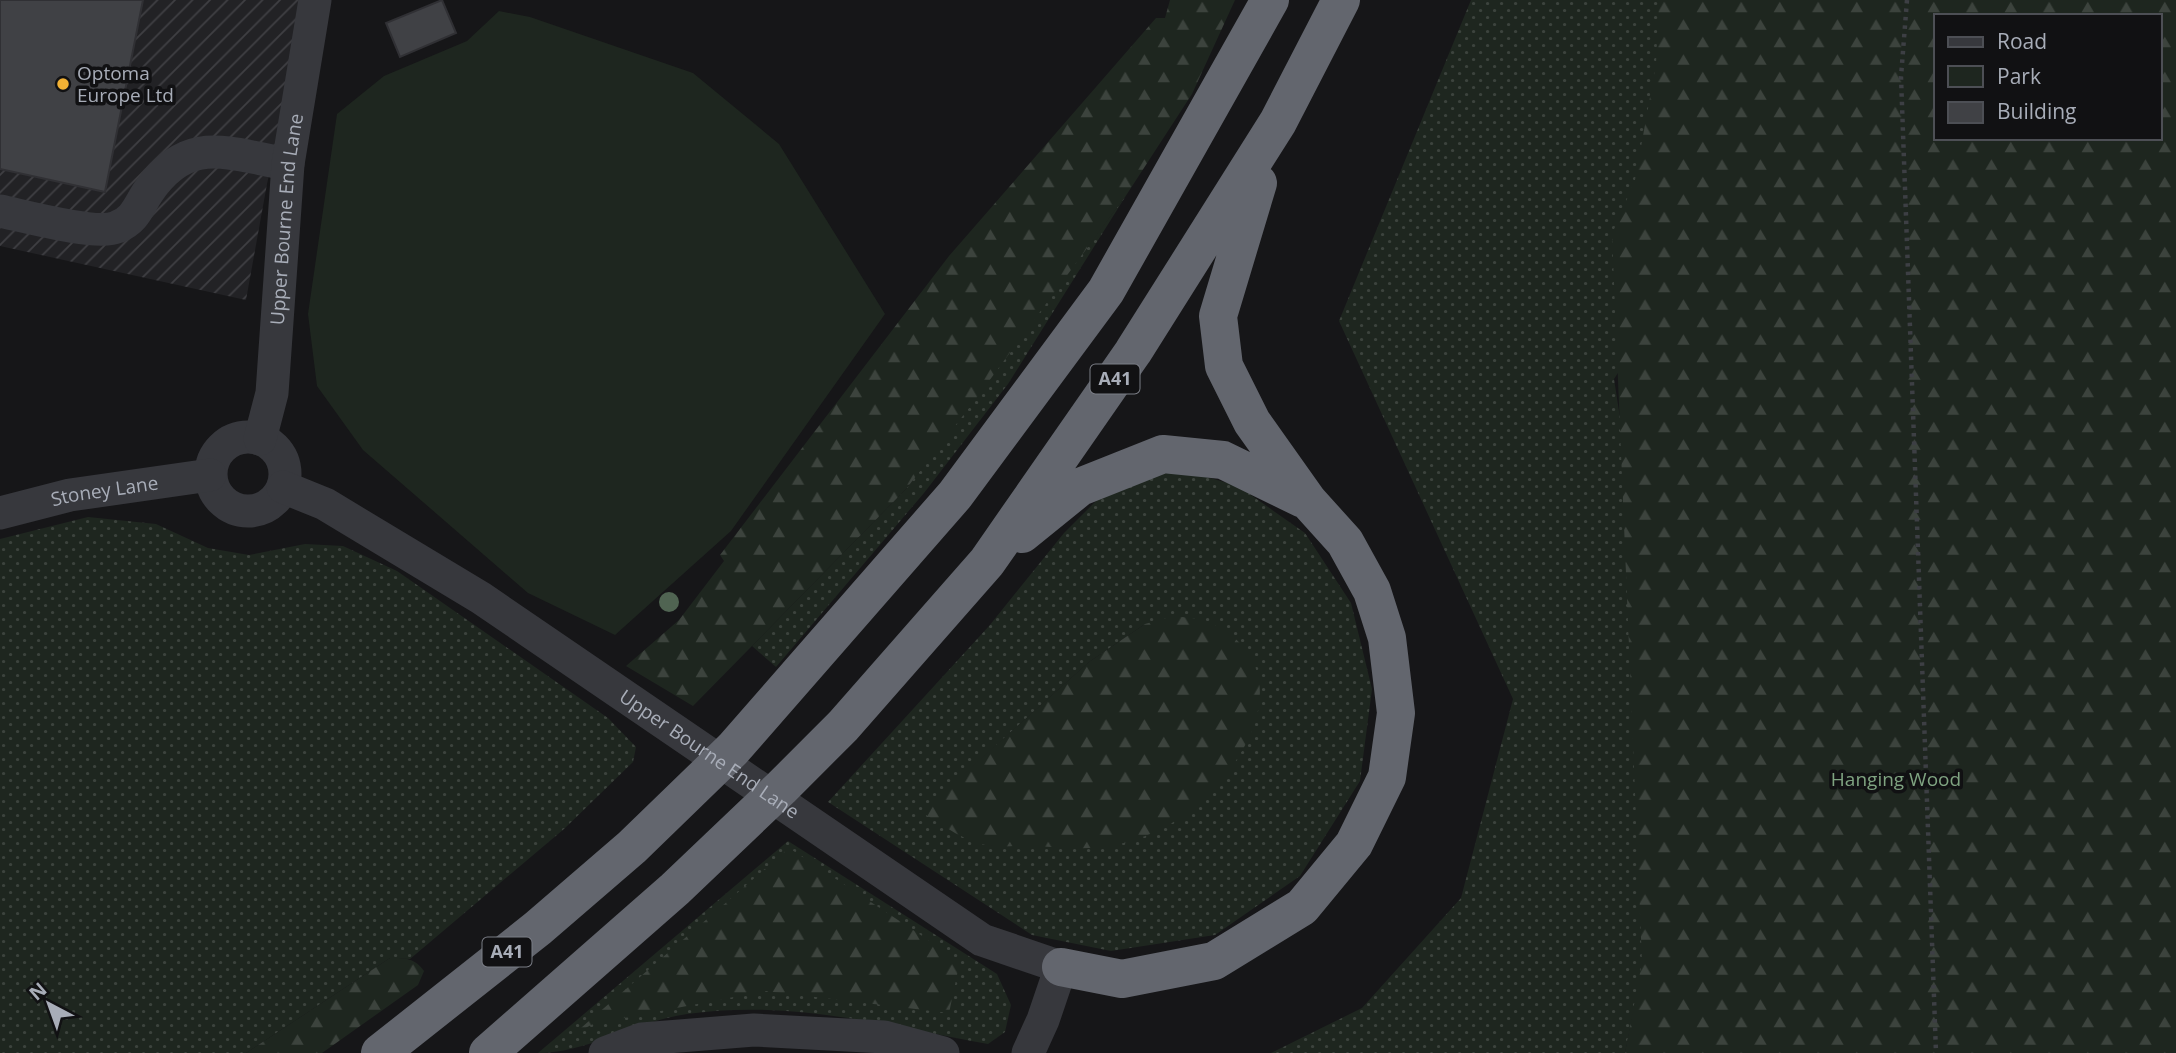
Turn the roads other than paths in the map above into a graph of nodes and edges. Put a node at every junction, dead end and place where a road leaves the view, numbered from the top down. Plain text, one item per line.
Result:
1 (315, 0) edge
2 (1270, 0) edge
3 (1341, 0) edge
4 (1278, 122) junction
5 (288, 164) junction
6 (0, 211) edge
7 (260, 439) junction
8 (210, 475) junction
9 (283, 487) junction
10 (1308, 501) junction
11 (0, 513) edge
12 (987, 562) junction
13 (1061, 967) junction
14 (380, 1053) edge
15 (488, 1053) edge
16 (605, 1053) edge
17 (943, 1053) edge
18 (1028, 1053) edge

1 - 5 street, Upper Bourne End Lane
2 - 14 highway, A41
3 - 4 highway, A41
4 - 10 highway
4 - 12 highway, A41
5 - 6 street
5 - 7 street, Upper Bourne End Lane
7 - 8 street
7 - 9 street
8 - 9 street
8 - 11 street, Stoney Lane
9 - 13 street, Upper Bourne End Lane
10 - 12 highway
10 - 13 highway
12 - 15 highway, A41
13 - 18 street
16 - 17 street

